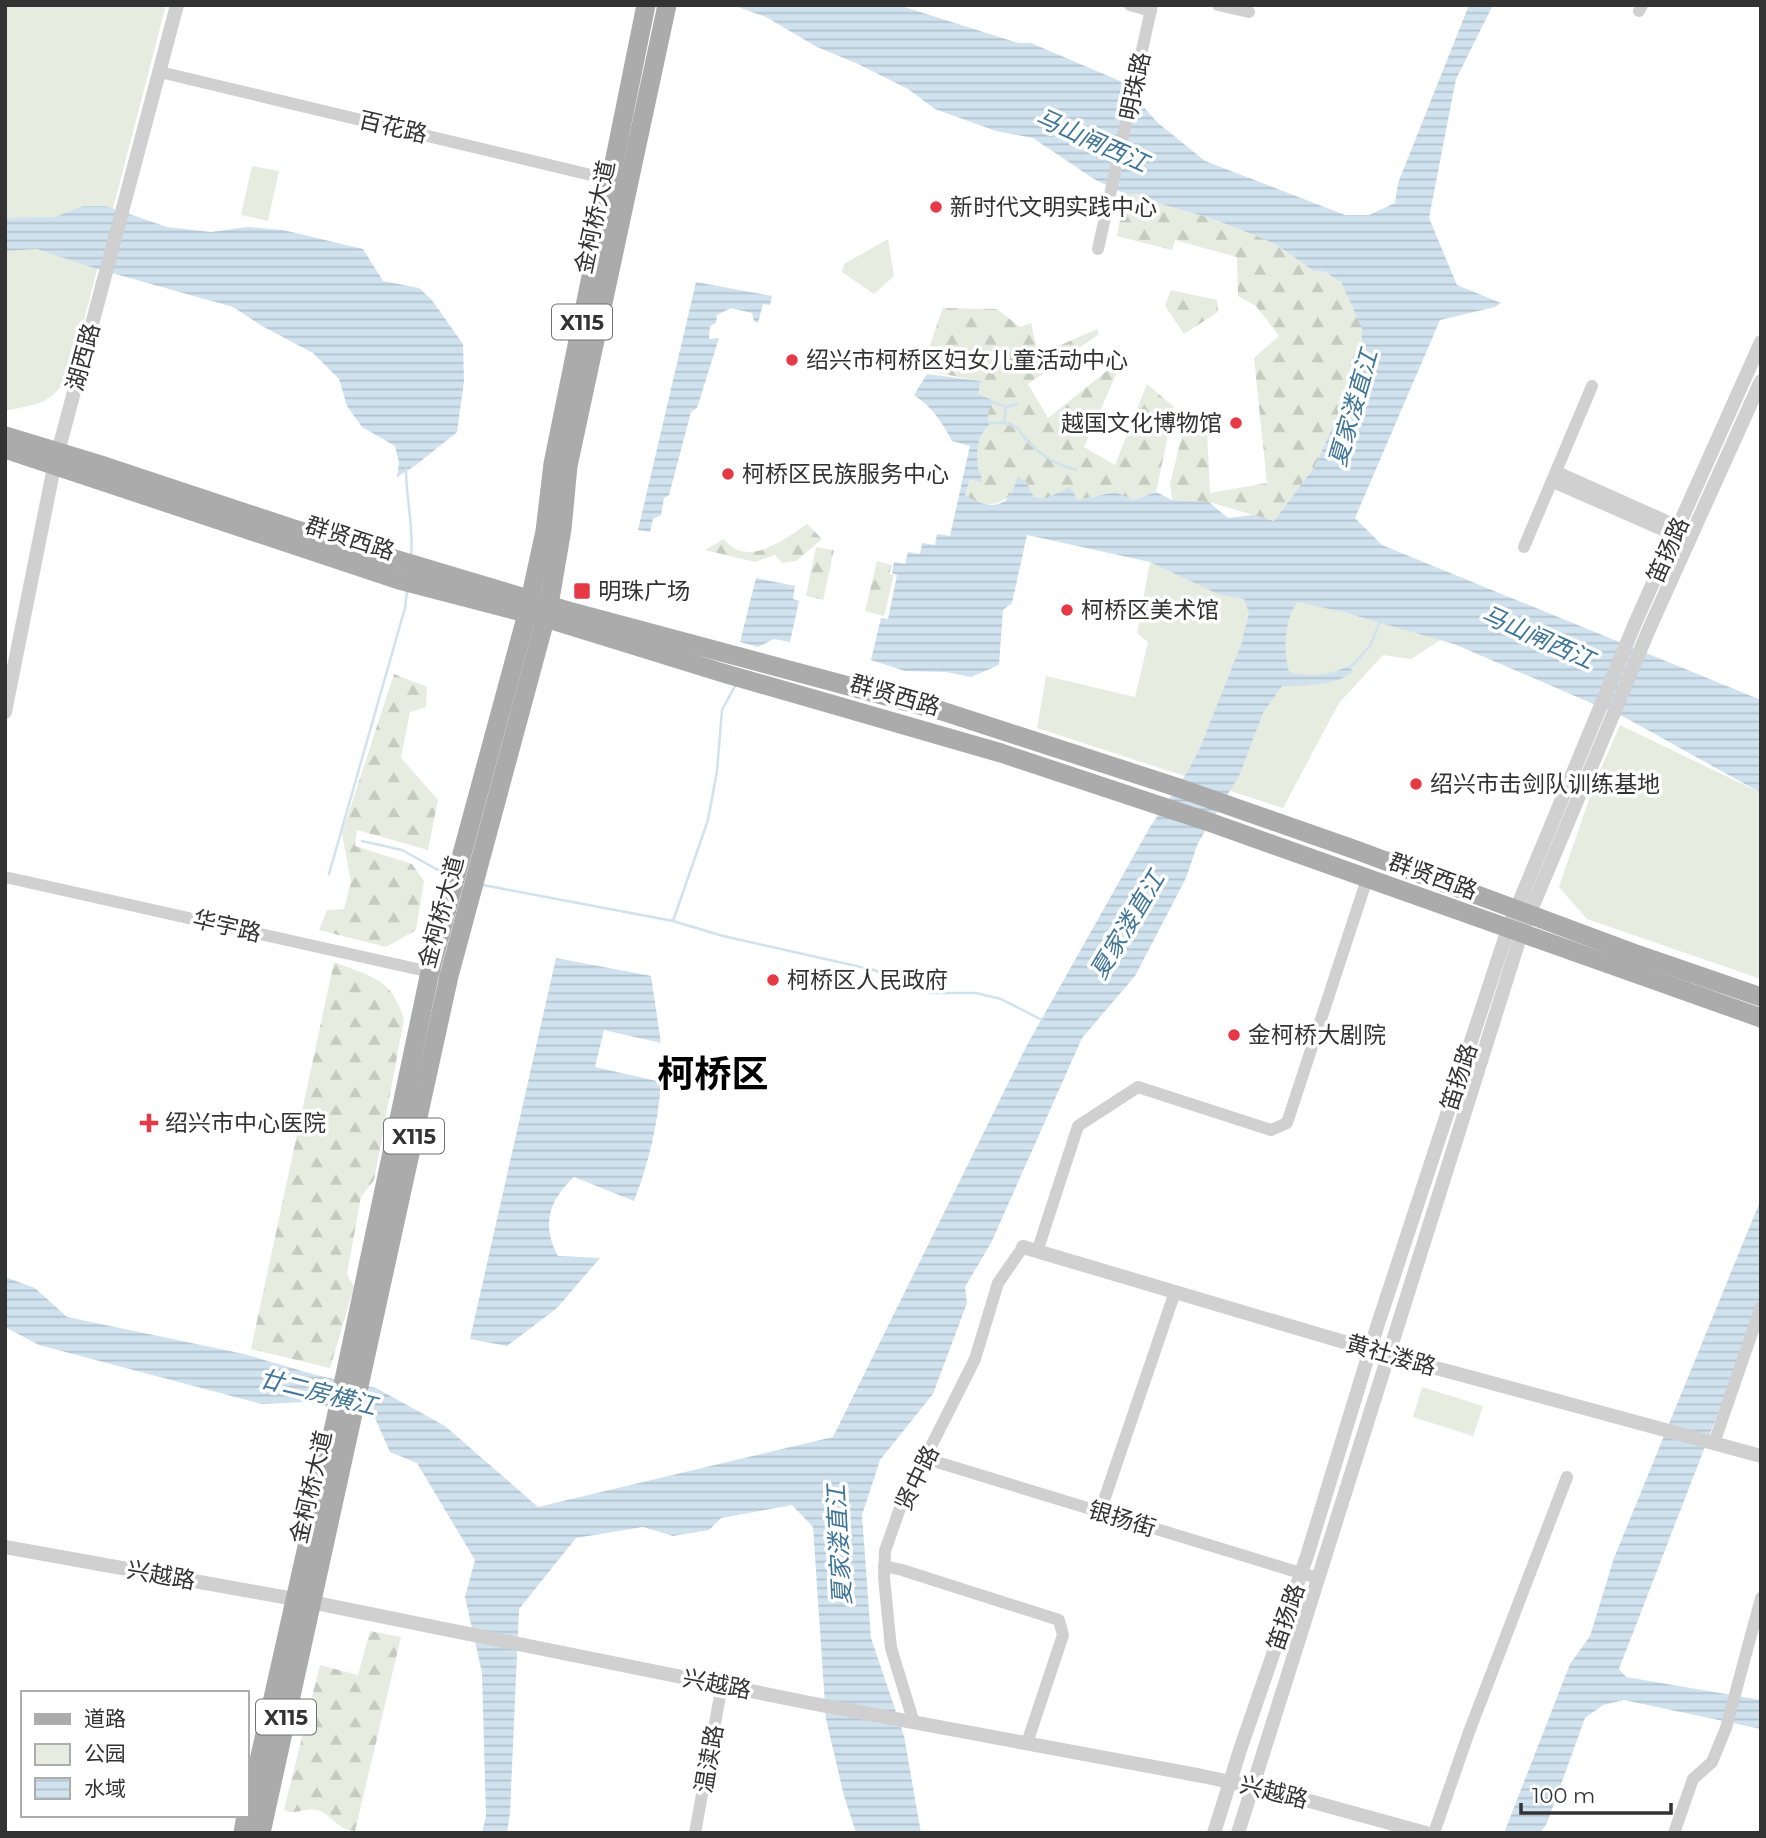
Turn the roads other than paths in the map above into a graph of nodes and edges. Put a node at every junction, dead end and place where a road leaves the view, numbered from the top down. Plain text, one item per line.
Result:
1 (177, 5) edge
2 (646, 5) edge
3 (667, 5) edge
4 (1130, 5) edge
5 (1218, 5) edge
6 (1152, 8) edge
7 (1249, 12) dead end
8 (650, 35) junction
9 (160, 72) junction
10 (619, 181) junction
11 (1098, 249) dead end
12 (1761, 342) edge
13 (1761, 381) edge
14 (1592, 386) dead end
15 (5, 436) edge
16 (5, 449) edge
17 (56, 459) junction
18 (1555, 477) junction
19 (1676, 530) junction
20 (1524, 547) dead end
21 (538, 609) junction
22 (753, 671) junction
23 (5, 712) edge
24 (5, 877) edge
25 (1367, 879) junction
26 (1523, 912) junction
27 (1515, 932) junction
28 (439, 974) junction
29 (1761, 997) edge
30 (1761, 1018) edge
31 (1030, 1250) junction
32 (1175, 1292) junction
33 (1761, 1307) edge
34 (1370, 1350) junction
35 (1388, 1355) junction
36 (1712, 1442) junction
37 (1761, 1456) edge
38 (927, 1459) junction
39 (1567, 1477) dead end
40 (1100, 1512) junction
41 (5, 1547) edge
42 (884, 1566) junction
43 (1301, 1573) junction
44 (1317, 1578) junction
45 (1761, 1598) edge
46 (303, 1601) junction
47 (722, 1685) junction
48 (910, 1722) junction
49 (1027, 1743) junction
50 (1230, 1782) junction
51 (1253, 1787) junction
52 (248, 1811) edge
53 (261, 1833) edge
54 (695, 1833) edge
55 (1214, 1833) edge
56 (1238, 1833) edge
57 (1426, 1833) edge
58 (1434, 1833) edge
59 (1674, 1833) edge

1 - 9 street, 湖西路
2 - 8 main road, 金柯桥大道 / X115
3 - 8 main road, 金柯桥大道 / X115
4 - 6 street
5 - 7 street
6 - 11 street, 明珠路
8 - 10 main road, 金柯桥大道 / X115
9 - 10 street, 百花路
9 - 17 street, 湖西路
10 - 21 main road, 金柯桥大道 / X115
12 - 19 street, 笛扬路
13 - 26 street, 笛扬路
14 - 18 street
15 - 17 main road, 群贤西路
16 - 17 main road, 群贤西路
17 - 21 main road, 群贤西路
17 - 23 street, 湖西路
18 - 19 street
18 - 20 street
19 - 26 street, 笛扬路
21 - 22 main road, 群贤西路
21 - 28 main road, 金柯桥大道 / X115
22 - 25 main road, 群贤西路
22 - 26 main road, 群贤西路
24 - 28 street, 华宇路
25 - 27 main road, 群贤西路
25 - 31 street, 贤中路
26 - 27 street, 笛扬路
26 - 29 main road, 群贤西路
27 - 30 main road, 群贤西路
27 - 34 street, 笛扬路
27 - 35 street, 笛扬路
28 - 46 main road, 金柯桥大道 / X115
31 - 32 street, 黄社溇路
31 - 38 street, 贤中路
32 - 34 street, 黄社溇路
32 - 40 street
33 - 36 street
34 - 35 street, 黄社溇路
34 - 43 street, 笛扬路
35 - 36 street, 黄社溇路
35 - 44 street, 笛扬路
36 - 37 street, 黄社溇路
38 - 40 street, 银扬街
38 - 42 street, 贤中路
39 - 58 street
40 - 43 street, 银扬街
41 - 46 street, 兴越路
42 - 48 street, 贤中路
42 - 49 street
43 - 44 street, 银扬街
43 - 50 street, 笛扬路
44 - 51 street, 笛扬路
45 - 59 street
46 - 47 street, 兴越路
46 - 52 main road, 金柯桥大道 / X115
46 - 53 main road, 金柯桥大道 / X115
47 - 48 street, 兴越路
47 - 54 street, 温渎路
48 - 49 street, 兴越路
49 - 50 street, 兴越路
50 - 51 street, 兴越路
50 - 55 street, 笛扬路
51 - 56 street, 笛扬路
51 - 57 street, 兴越路

